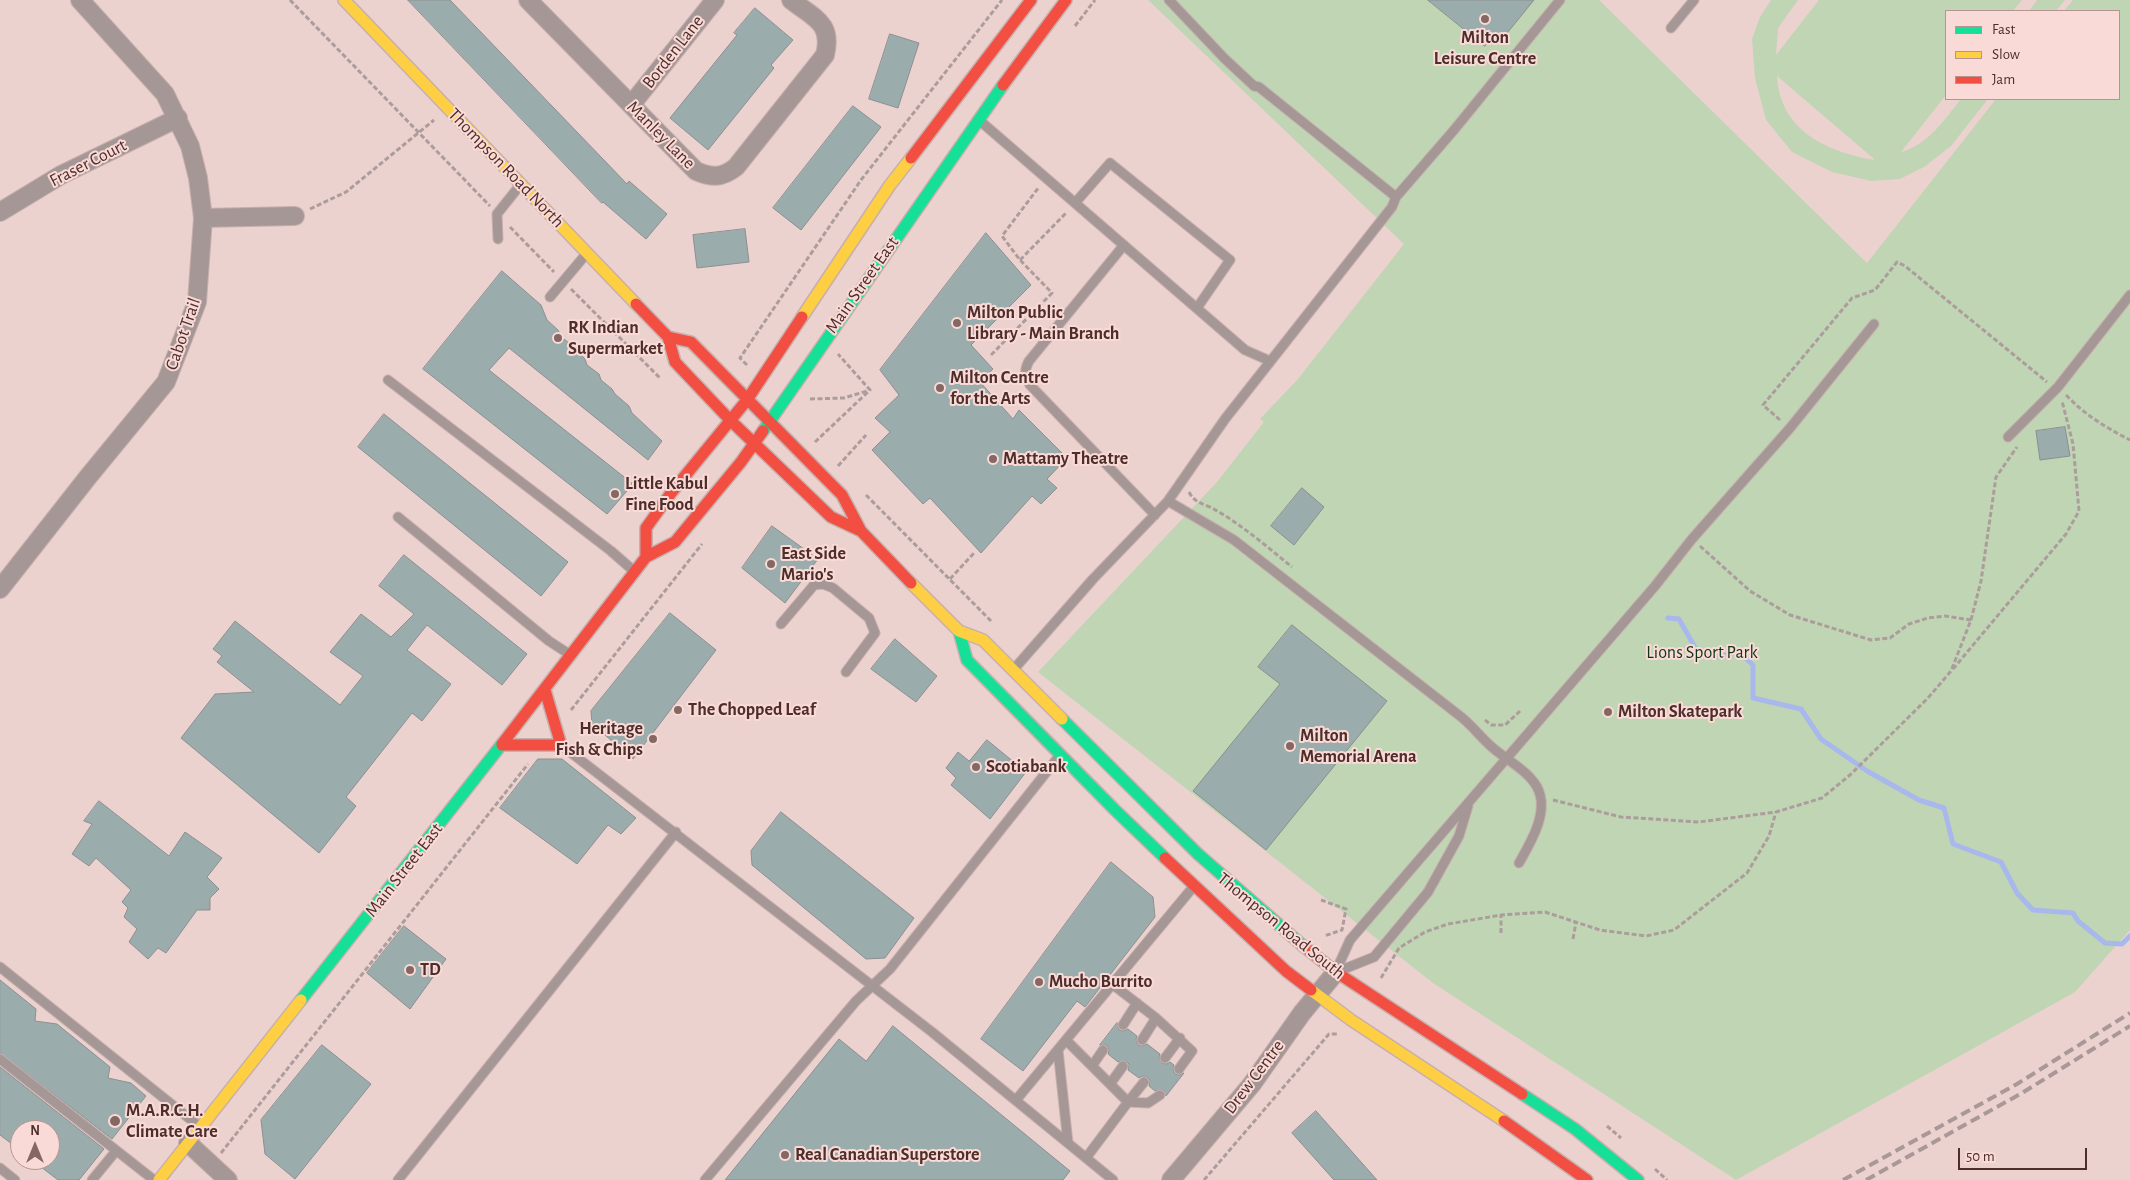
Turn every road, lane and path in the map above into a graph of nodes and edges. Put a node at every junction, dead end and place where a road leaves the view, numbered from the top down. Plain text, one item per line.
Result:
1 (80, 0) edge
2 (344, 0) edge
3 (528, 0) edge
4 (714, 0) edge
5 (792, 0) edge
6 (1002, 0) edge
7 (1031, 0) edge
8 (1066, 0) edge
9 (1169, 0) edge
10 (1560, 0) edge
11 (1694, 0) edge
12 (1671, 28) dead end
13 (631, 105) junction
14 (448, 108) junction
15 (178, 118) junction
16 (978, 119) junction
17 (1045, 178) junction
18 (521, 184) junction
19 (1396, 198) junction
20 (1076, 204) junction
21 (0, 212) edge
22 (295, 216) joint
23 (203, 218) junction
24 (498, 239) dead end
25 (1124, 245) junction
26 (587, 253) junction
27 (1020, 260) junction
28 (2130, 295) edge
29 (550, 297) dead end
30 (1197, 308) junction
31 (1874, 324) dead end
32 (668, 337) junction
33 (832, 348) dead end
34 (991, 355) dead end
35 (740, 358) dead end
36 (1270, 361) junction
37 (388, 380) dead end
38 (2058, 387) junction
39 (870, 390) junction
40 (807, 399) dead end
41 (747, 400) junction
42 (731, 421) junction
43 (769, 422) junction
44 (1790, 428) junction
45 (742, 431) joint
46 (866, 435) dead end
47 (2008, 437) dead end
48 (2130, 440) edge
49 (814, 442) dead end
50 (753, 443) junction
51 (2018, 444) dead end
52 (838, 466) dead end
53 (1168, 501) junction
54 (1156, 514) junction
55 (398, 516) dead end
56 (862, 531) junction
57 (707, 538) dead end
58 (1692, 539) junction
59 (974, 553) dead end
60 (646, 557) junction
61 (635, 573) junction
62 (950, 579) dead end
63 (0, 589) edge
64 (1971, 620) junction
65 (781, 624) dead end
66 (959, 631) junction
67 (572, 656) junction
68 (1013, 670) junction
69 (1950, 671) junction
70 (846, 672) dead end
71 (545, 690) junction
72 (1520, 711) dead end
73 (1505, 725) dead end
74 (556, 728) junction
75 (502, 745) junction
76 (543, 745) junction
77 (561, 745) junction
78 (1060, 755) junction
79 (1506, 759) junction
80 (1539, 796) junction
81 (1470, 801) junction
82 (1776, 812) junction
83 (676, 832) junction
84 (1519, 863) dead end
85 (1194, 886) junction
86 (1321, 900) dead end
87 (1501, 915) junction
88 (1576, 922) junction
89 (1501, 932) dead end
90 (1325, 936) dead end
91 (1573, 939) dead end
92 (0, 967) edge
93 (1336, 972) junction
94 (1380, 978) dead end
95 (1112, 984) junction
96 (873, 986) junction
97 (1316, 995) junction
98 (1137, 1003) junction
99 (1156, 1018) junction
100 (1123, 1025) dead end
101 (1341, 1034) dead end
102 (1180, 1038) junction
103 (1066, 1040) junction
104 (1142, 1040) dead end
105 (1058, 1050) junction
106 (1103, 1050) dead end
107 (1165, 1058) dead end
108 (0, 1059) edge
109 (1092, 1066) junction
110 (1123, 1066) dead end
111 (1178, 1069) dead end
112 (1144, 1082) dead end
113 (1110, 1084) junction
114 (1160, 1095) dead end
115 (1016, 1100) junction
116 (1128, 1102) junction
117 (200, 1127) junction
118 (188, 1143) junction
119 (1068, 1143) junction
120 (116, 1151) junction
121 (1086, 1158) junction
122 (211, 1166) junction
123 (0, 1168) edge
124 (15, 1180) edge
125 (92, 1180) edge
126 (154, 1180) edge
127 (159, 1180) edge
128 (228, 1180) edge
129 (398, 1180) edge
130 (705, 1180) edge
131 (1113, 1180) edge
132 (1171, 1180) edge
133 (1204, 1180) edge
134 (1586, 1180) edge
135 (1638, 1180) edge

1 - 15 street, Cabot Trail
2 - 14 main road, Thompson Road North
3 - 13 street, Manley Lane
4 - 13 street, Borden Lane
5 - 13 street, Manley Lane
6 - 35 path
7 - 41 main road, Main Street East
8 - 16 main road, Main Street East
9 - 19 lane
10 - 19 lane
11 - 12 lane
14 - 18 main road, Thompson Road North
14 - 22 path
15 - 21 street, Fraser Court
15 - 23 street, Cabot Trail
16 - 17 lane
16 - 43 main road, Main Street East
17 - 20 lane
17 - 27 path
18 - 24 lane
18 - 26 main road, Thompson Road North
19 - 36 lane
20 - 25 lane
20 - 27 path
20 - 30 lane
22 - 23 street
23 - 63 street, Cabot Trail
25 - 30 lane
25 - 54 lane
26 - 29 lane
26 - 32 main road, Thompson Road North
27 - 34 path
28 - 38 lane
30 - 36 lane
31 - 44 lane
32 - 41 main road
32 - 42 main road, Thompson Road North
33 - 39 path
36 - 53 lane
37 - 61 lane
38 - 44 path
38 - 47 lane
38 - 48 path
38 - 69 path
39 - 40 path
39 - 49 path
41 - 42 main road, Main Street East
41 - 43 main road, Thompson Road South
42 - 45 main road, Thompson Road North
42 - 60 main road, Main Street East
43 - 50 main road, Main Street East
43 - 56 main road, Thompson Road South
44 - 58 lane
45 - 50 main road, Thompson Road South
46 - 52 path
50 - 56 main road, Thompson Road South
50 - 60 main road, Main Street East
51 - 64 path
53 - 54 lane
53 - 79 lane
54 - 68 lane
55 - 67 lane
56 - 66 main road, Thompson Road South
57 - 74 path
58 - 64 path
58 - 79 lane
59 - 62 path
60 - 61 main road, Main Street East
61 - 67 main road, Main Street East
64 - 69 path
65 - 70 lane
66 - 68 main road, Thompson Road South
66 - 78 main road, Thompson Road South
67 - 71 main road, Main Street East
68 - 93 main road, Thompson Road South
69 - 82 path
71 - 74 main road
71 - 75 main road, Main Street East
72 - 73 path
74 - 77 main road
75 - 76 main road
75 - 117 main road, Main Street East
76 - 77 main road
76 - 122 path
77 - 83 lane
78 - 85 main road, Thompson Road South
78 - 96 lane
79 - 80 lane
79 - 81 lane
80 - 82 path
80 - 84 lane
81 - 93 lane
81 - 93 lane
82 - 88 path
83 - 96 lane
83 - 129 lane
85 - 95 lane
85 - 97 main road, Thompson Road South
86 - 90 path
87 - 88 path
87 - 89 path
87 - 94 path
88 - 91 path
92 - 117 lane
93 - 97 street, Drew Centre
93 - 135 main road, Thompson Road South
95 - 98 lane
95 - 103 lane
96 - 115 lane
96 - 130 lane
97 - 132 street, Drew Centre
97 - 134 main road, Thompson Road South
98 - 99 lane
98 - 100 lane
99 - 102 lane
99 - 104 lane
101 - 133 path
102 - 107 lane
102 - 111 lane
103 - 105 lane
103 - 109 lane
105 - 115 lane
105 - 119 lane
106 - 109 lane
108 - 120 lane
109 - 113 lane
110 - 113 lane
112 - 116 lane
113 - 116 lane
114 - 116 lane
115 - 119 lane
116 - 121 lane
117 - 118 main road, Main Street East
118 - 122 street
118 - 127 main road, Main Street East
119 - 121 lane
120 - 125 lane
120 - 126 lane
121 - 131 lane
122 - 128 street
123 - 124 lane

